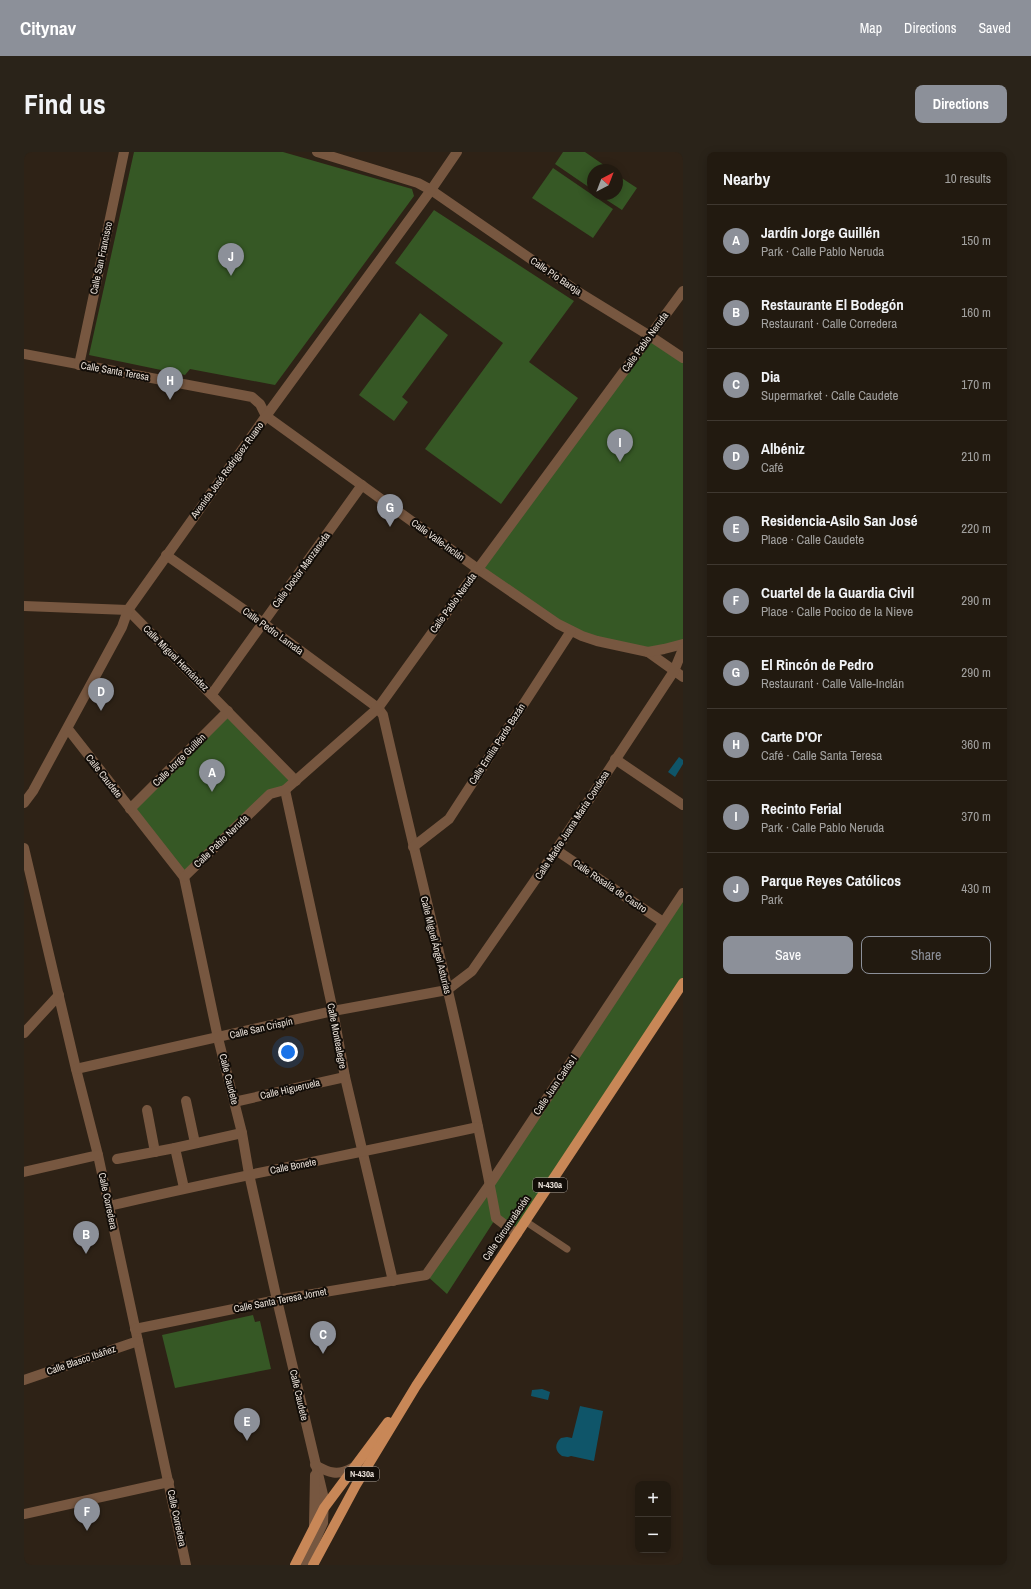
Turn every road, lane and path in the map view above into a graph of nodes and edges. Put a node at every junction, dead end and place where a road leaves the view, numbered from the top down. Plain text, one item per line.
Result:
1 (124, 152) edge
2 (317, 152) edge
3 (456, 152) edge
4 (431, 190) junction
5 (683, 291) edge
6 (650, 336) junction
7 (24, 354) edge
8 (683, 358) edge
9 (79, 365) junction
10 (266, 416) junction
11 (362, 485) junction
12 (166, 555) junction
13 (478, 569) junction
14 (24, 606) edge
15 (128, 610) junction
16 (263, 623) junction
17 (571, 631) junction
18 (683, 644) edge
19 (683, 649) edge
20 (648, 652) junction
21 (674, 671) junction
22 (683, 677) edge
23 (212, 694) junction
24 (378, 708) junction
25 (228, 711) junction
26 (68, 729) junction
27 (615, 759) junction
28 (296, 781) junction
29 (285, 790) junction
30 (24, 803) edge
31 (683, 805) edge
32 (130, 809) junction
33 (413, 847) junction
34 (24, 848) edge
35 (556, 850) junction
36 (184, 877) junction
37 (683, 893) edge
38 (663, 922) junction
39 (683, 983) edge
40 (447, 990) junction
41 (59, 995) junction
42 (333, 1011) junction
43 (24, 1033) edge
44 (218, 1038) junction
45 (76, 1069) junction
46 (345, 1077) junction
47 (186, 1101) dead end
48 (234, 1102) junction
49 (147, 1110) dead end
50 (478, 1127) junction
51 (242, 1133) junction
52 (196, 1143) junction
53 (175, 1148) junction
54 (155, 1152) junction
55 (363, 1152) junction
56 (98, 1155) junction
57 (117, 1159) dead end
58 (24, 1172) edge
59 (249, 1174) junction
60 (490, 1184) junction
61 (184, 1188) junction
62 (109, 1206) junction
63 (526, 1221) junction
64 (517, 1234) junction
65 (567, 1249) dead end
66 (426, 1275) joint
67 (393, 1281) junction
68 (277, 1300) junction
69 (136, 1329) junction
70 (138, 1341) junction
71 (24, 1380) edge
72 (416, 1386) junction
73 (315, 1465) junction
74 (352, 1468) junction
75 (169, 1482) junction
76 (324, 1508) junction
77 (24, 1514) edge
78 (314, 1525) junction
79 (187, 1562) edge
80 (299, 1562) edge
81 (291, 1565) edge
82 (313, 1565) edge

1 - 9 street, Calle San Francisco
2 - 4 street, Calle Pío Baroja
3 - 4 street, Avenida José Rodríguez Ruano
4 - 6 street, Calle Pío Baroja
4 - 10 street, Avenida José Rodríguez Ruano
5 - 6 street, Calle Pablo Neruda
6 - 8 street, Calle Pío Baroja
6 - 13 street, Calle Pablo Neruda
7 - 9 street, Calle Santa Teresa
9 - 10 street, Calle Santa Teresa
10 - 11 street, Calle Valle-Inclán
10 - 12 street, Avenida José Rodríguez Ruano
11 - 13 street, Calle Valle-Inclán
11 - 16 street, Calle Doctor Manzaneda
12 - 15 street, Avenida José Rodríguez Ruano
12 - 16 street, Calle Pedro Lamata
13 - 17 street, Calle Valle-Inclán
13 - 24 street, Calle Pablo Neruda
14 - 15 street
15 - 23 street, Calle Miguel Hernández
15 - 26 street, Avenida José Rodríguez Ruano
16 - 23 street, Calle Doctor Manzaneda
16 - 24 street, Calle Pedro Lamata
17 - 20 street, Calle Valle-Inclán
17 - 33 street, Calle Emilia Pardo Bazán
18 - 20 street
19 - 21 street, Calle Madre Juana María Condesa
20 - 21 street, Calle Valle-Inclán
21 - 22 street, Calle Valle-Inclán
21 - 27 street, Calle Madre Juana María Condesa
23 - 25 street, Calle Miguel Hernández
24 - 28 street, Calle Pablo Neruda
24 - 33 street, Calle Miguel Ángel Asturias
25 - 28 street, Calle Miguel Hernández
25 - 32 street, Calle Jorge Guillén
26 - 30 street, Avenida José Rodríguez Ruano
26 - 32 street, Calle Caudete
27 - 31 street
27 - 35 street, Calle Madre Juana María Condesa
28 - 29 street, Calle Pablo Neruda
29 - 36 street, Calle Pablo Neruda
29 - 42 street, Calle Montealegre
32 - 36 street, Calle Caudete
33 - 40 street, Calle Miguel Ángel Asturias
34 - 41 street, Calle Corredera
35 - 38 street, Calle Rosalía de Castro
35 - 40 street, Calle Madre Juana María Condesa
36 - 44 street, Calle Caudete
37 - 38 street, Calle Juan Carlos I
38 - 60 street, Calle Juan Carlos I
39 - 63 main road, Calle Circunvalación / N-430a
40 - 42 street, Calle San Crispín
40 - 50 street, Calle Miguel Ángel Asturias
41 - 43 street
41 - 45 street, Calle Corredera
42 - 44 street, Calle San Crispín
42 - 46 street, Calle Montealegre
44 - 45 street, Calle San Crispín
44 - 48 street, Calle Caudete
45 - 56 street, Calle Corredera
46 - 48 street, Calle Higueruela
46 - 55 street, Calle Montealegre
47 - 52 street
48 - 51 street, Calle Caudete
49 - 54 street
50 - 55 street, Calle Bonete
50 - 60 street, Calle Miguel Ángel Asturias
51 - 52 street
51 - 59 street, Calle Caudete
52 - 53 street
53 - 54 street
53 - 61 street
54 - 57 street
55 - 59 street, Calle Bonete
55 - 67 street, Calle Montealegre
56 - 58 street
56 - 62 street, Calle Corredera
59 - 61 street, Calle Bonete
59 - 68 street, Calle Caudete
60 - 64 street, Calle Miguel Ángel Asturias
60 - 66 street, Calle Juan Carlos I
61 - 62 street, Calle Bonete
62 - 69 street, Calle Corredera
63 - 64 main road, Calle Circunvalación / N-430a
63 - 65 lane
64 - 72 main road, Calle Circunvalación / N-430a
66 - 67 street, Calle Santa Teresa Jornet
67 - 68 street, Calle Santa Teresa Jornet
68 - 69 street, Calle Santa Teresa Jornet
68 - 73 street, Calle Caudete
69 - 70 street, Calle Corredera
70 - 71 street, Calle Blasco Ibáñez
70 - 75 street, Calle Corredera
72 - 74 main road, N-430a
72 - 82 main road, N-430a
73 - 74 street
73 - 76 street, Calle Caudete
73 - 78 street, Calle Caudete
74 - 76 main road, N-430a
75 - 77 street
75 - 79 street, Calle Corredera
76 - 78 main road, N-430a
76 - 80 street, Calle Caudete
78 - 80 main road, N-430a
80 - 81 street, Calle Caudete

